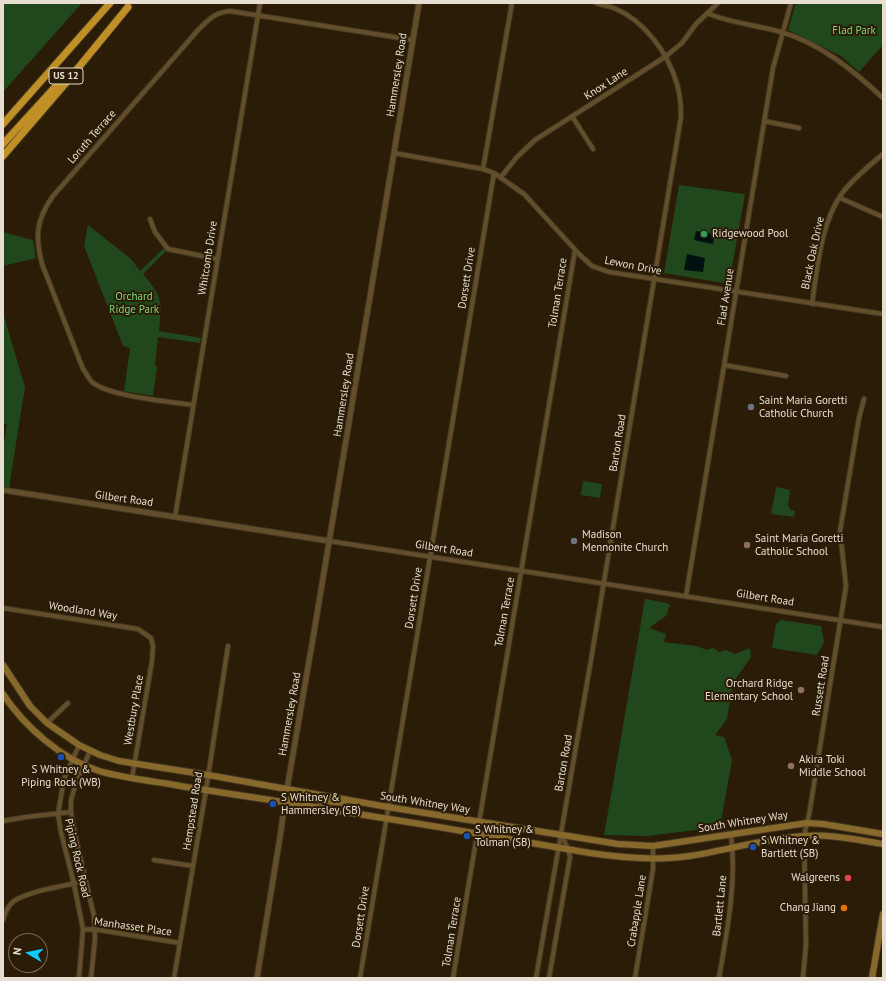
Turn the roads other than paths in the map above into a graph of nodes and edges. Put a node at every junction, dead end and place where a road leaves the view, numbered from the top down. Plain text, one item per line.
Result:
1 (110, 3) edge
2 (260, 3) edge
3 (419, 3) edge
4 (512, 3) edge
5 (596, 3) edge
6 (718, 3) edge
7 (792, 3) edge
8 (130, 5) edge
9 (708, 13) junction
10 (258, 16) junction
11 (783, 32) junction
12 (413, 40) junction
13 (665, 57) junction
14 (883, 98) edge
15 (572, 116) junction
16 (764, 121) junction
17 (3, 124) edge
18 (798, 128) dead end
19 (3, 144) edge
20 (593, 149) dead end
21 (394, 153) junction
22 (883, 154) edge
23 (3, 156) edge
24 (483, 169) junction
25 (494, 173) junction
26 (501, 177) junction
27 (840, 198) junction
28 (883, 217) edge
29 (150, 219) dead end
30 (575, 250) junction
31 (217, 259) junction
32 (654, 280) junction
33 (736, 292) junction
34 (812, 304) junction
35 (883, 314) edge
36 (724, 365) junction
37 (786, 376) dead end
38 (864, 399) dead end
39 (193, 405) junction
40 (3, 490) edge
41 (175, 517) junction
42 (329, 541) junction
43 (430, 556) junction
44 (522, 571) junction
45 (604, 584) junction
46 (686, 596) junction
47 (3, 608) edge
48 (841, 620) junction
49 (883, 627) edge
50 (153, 644) joint
51 (228, 646) dead end
52 (3, 665) edge
53 (3, 694) edge
54 (68, 703) dead end
55 (47, 723) junction
56 (79, 745) junction
57 (90, 751) junction
58 (72, 758) junction
59 (84, 764) junction
60 (134, 764) junction
61 (208, 775) junction
62 (132, 778) junction
63 (287, 789) junction
64 (206, 790) junction
65 (285, 802) junction
66 (358, 802) junction
67 (388, 807) junction
68 (71, 812) junction
69 (58, 814) junction
70 (386, 819) junction
71 (3, 821) edge
72 (479, 822) junction
73 (807, 823) junction
74 (477, 834) junction
75 (883, 834) edge
76 (562, 835) junction
77 (731, 835) junction
78 (804, 836) junction
79 (883, 844) edge
80 (653, 846) junction
81 (732, 847) junction
82 (559, 848) junction
83 (568, 849) junction
84 (653, 859) junction
85 (154, 860) dead end
86 (193, 866) junction
87 (86, 881) junction
88 (74, 884) junction
89 (883, 914) edge
90 (3, 920) edge
91 (83, 929) junction
92 (95, 929) junction
93 (180, 943) junction
94 (79, 978) edge
95 (91, 978) edge
96 (174, 978) edge
97 (256, 978) edge
98 (360, 978) edge
99 (454, 978) edge
100 (536, 978) edge
101 (549, 978) edge
102 (634, 978) edge
103 (719, 978) edge
104 (803, 978) edge
105 (872, 978) edge

1 - 17 highway, US 12
2 - 10 street, Whitcomb Drive
3 - 12 street, Hammersley Road
4 - 24 street
5 - 13 street, Barton Road
6 - 9 street, Knox Lane
7 - 11 street, Flad Avenue
8 - 19 highway, US 12
8 - 23 highway
9 - 11 street
9 - 13 street, Knox Lane
10 - 12 street, Loruth Terrace
10 - 31 street, Whitcomb Drive
10 - 39 street, Loruth Terrace
11 - 14 street
11 - 16 street, Flad Avenue
12 - 21 street, Hammersley Road
13 - 15 street, Knox Lane
13 - 32 street, Barton Road
15 - 20 street
15 - 26 street, Knox Lane
16 - 18 street
16 - 33 street, Flad Avenue
21 - 24 street, Lewon Drive
21 - 42 street, Hammersley Road
22 - 27 street, Black Oak Drive
24 - 25 street, Lewon Drive
25 - 26 street, Lewon Drive
25 - 43 street, Dorsett Drive
26 - 30 street, Lewon Drive
27 - 28 street
27 - 34 street, Black Oak Drive
29 - 31 street
30 - 32 street, Lewon Drive
30 - 44 street, Tolman Terrace
31 - 39 street, Whitcomb Drive
32 - 33 street, Lewon Drive
32 - 45 street, Barton Road
33 - 34 street, Lewon Drive
33 - 36 street, Flad Avenue
34 - 35 street, Lewon Drive
36 - 37 street
36 - 46 street, Flad Avenue
38 - 48 street, Russett Road
39 - 41 street, Whitcomb Drive
40 - 41 street, Gilbert Road
41 - 42 street, Gilbert Road
42 - 43 street, Gilbert Road
42 - 63 street, Hammersley Road
43 - 44 street, Gilbert Road
43 - 67 street, Dorsett Drive
44 - 45 street, Gilbert Road
44 - 72 street, Tolman Terrace
45 - 46 street, Gilbert Road
45 - 76 street, Barton Road
46 - 48 street, Gilbert Road
47 - 50 street, Woodland Way
48 - 49 street, Gilbert Road
48 - 73 street, Russett Road
50 - 60 street, Westbury Place
51 - 61 street, Hempstead Road
52 - 55 main road, South Whitney Way
53 - 58 main road, South Whitney Way
54 - 55 street
55 - 56 main road, South Whitney Way
56 - 57 main road, South Whitney Way
56 - 58 street, Piping Rock Road
57 - 59 street, Piping Rock Road
57 - 60 main road, South Whitney Way
58 - 59 main road, South Whitney Way
58 - 69 street, Piping Rock Road
59 - 62 main road, South Whitney Way
59 - 68 street, Piping Rock Road
60 - 61 main road, South Whitney Way
60 - 62 street, Westbury Place
61 - 63 main road, South Whitney Way
61 - 64 street, Hempstead Road
62 - 64 main road, South Whitney Way
63 - 66 main road, South Whitney Way
64 - 65 main road, South Whitney Way
64 - 86 street, Hempstead Road
65 - 66 main road
65 - 70 main road, South Whitney Way
65 - 97 street
66 - 67 main road, South Whitney Way
67 - 70 street, Dorsett Drive
67 - 72 main road, South Whitney Way
68 - 69 street
68 - 87 street, Piping Rock Road
69 - 71 street
69 - 88 street, Piping Rock Road
70 - 74 main road, South Whitney Way
70 - 98 street, Dorsett Drive
72 - 74 street, Tolman Terrace
72 - 76 main road, South Whitney Way
73 - 75 main road, South Whitney Way
73 - 77 main road, South Whitney Way
73 - 78 street, Russett Road
74 - 82 main road, South Whitney Way
74 - 99 street, Tolman Terrace
76 - 80 main road, South Whitney Way
76 - 82 street, Barton Road
76 - 83 street
77 - 80 main road, South Whitney Way
77 - 81 street, Bartlett Lane
78 - 79 main road, South Whitney Way
78 - 81 main road, South Whitney Way
78 - 104 street, Russett Road
80 - 84 street, Crabapple Lane
81 - 84 main road, South Whitney Way
81 - 103 street, Bartlett Lane
82 - 83 main road, South Whitney Way
82 - 100 street, Barton Road
83 - 84 main road, South Whitney Way
83 - 101 street
84 - 102 street, Crabapple Lane
85 - 86 street
86 - 93 street, Hempstead Road
87 - 88 street
87 - 92 street, Piping Rock Road
88 - 90 street
88 - 91 street, Piping Rock Road
89 - 105 main road
91 - 92 street, Manhasset Place
91 - 94 street, Piping Rock Road
92 - 93 street, Manhasset Place
92 - 95 street, Piping Rock Road
93 - 96 street, Hempstead Road

